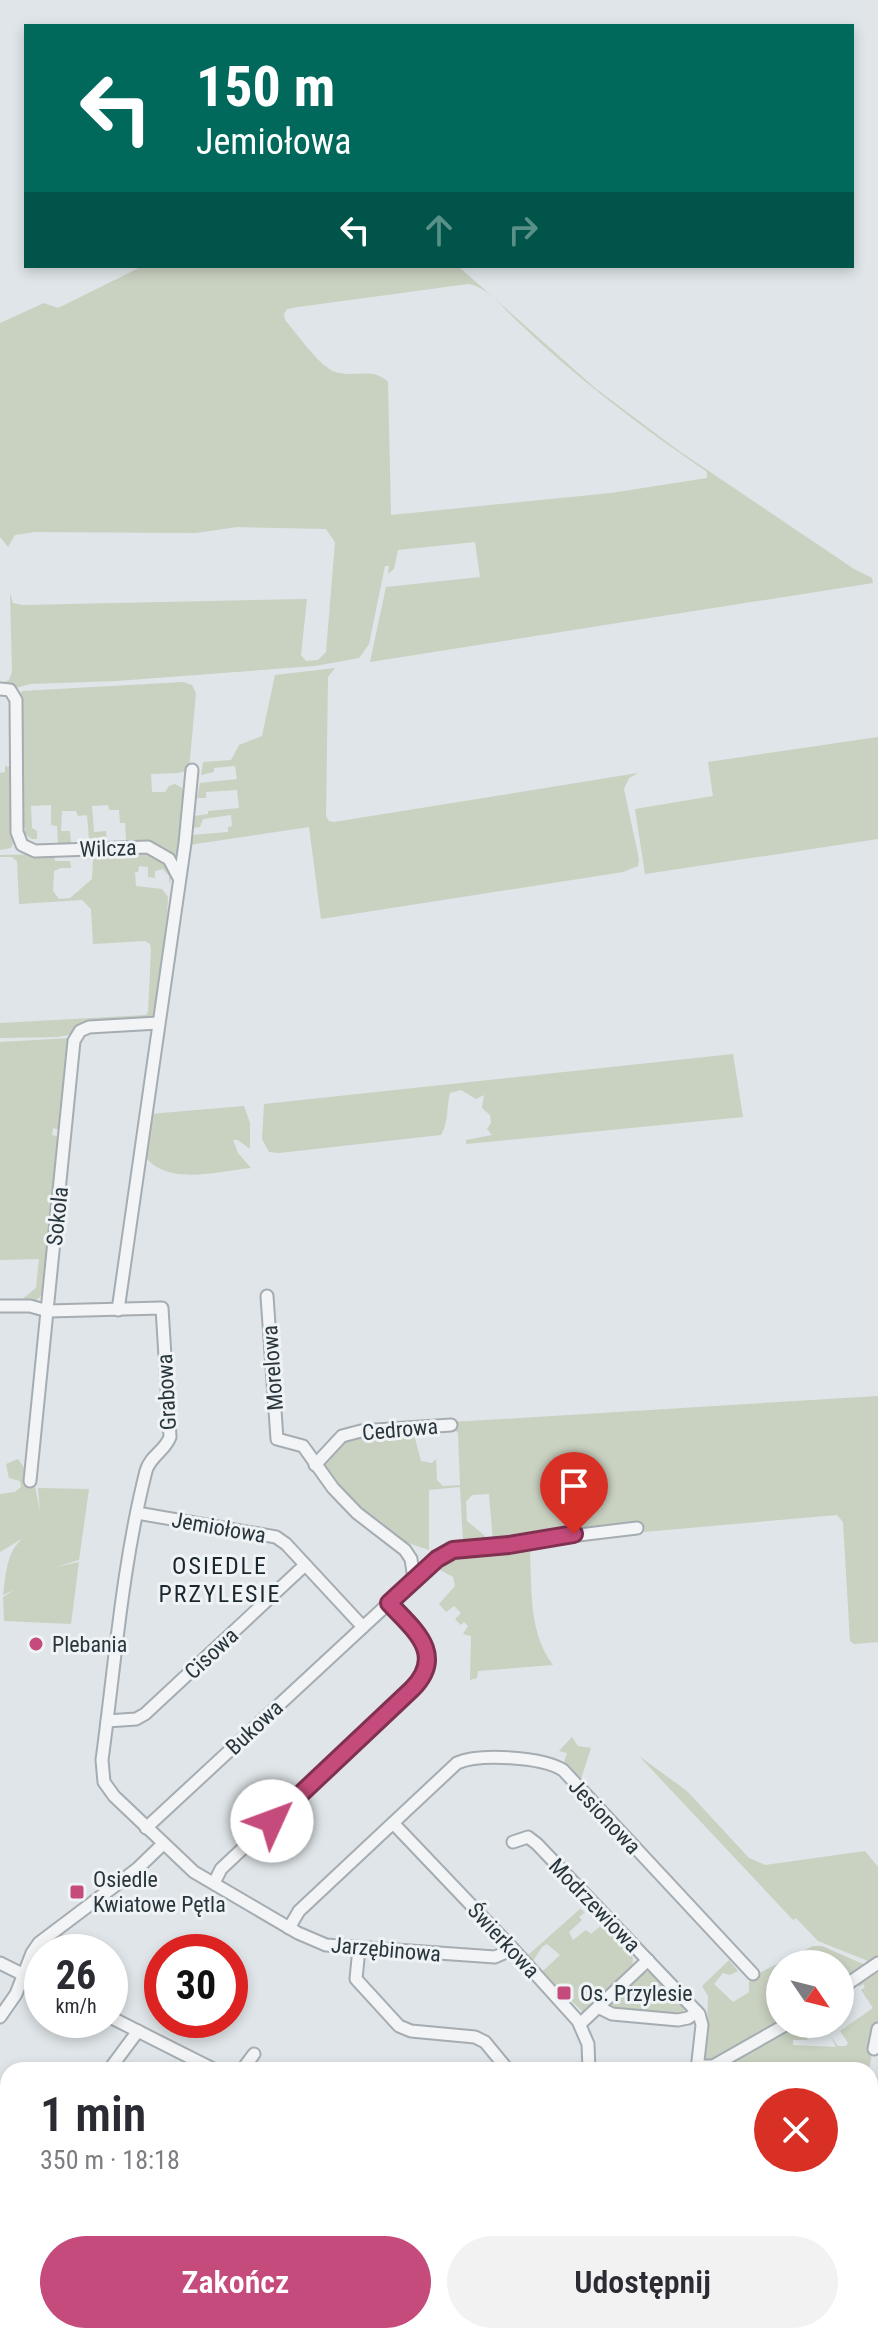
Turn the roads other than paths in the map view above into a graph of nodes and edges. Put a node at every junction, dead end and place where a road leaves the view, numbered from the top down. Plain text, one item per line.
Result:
1 (5, 690) edge
2 (192, 770) dead end
3 (179, 878) junction
4 (158, 1022) junction
5 (267, 1296) dead end
6 (0, 1306) edge
7 (118, 1310) junction
8 (48, 1311) junction
9 (451, 1425) dead end
10 (315, 1465) junction
11 (147, 1467) joint
12 (30, 1481) dead end
13 (137, 1513) junction
14 (637, 1528) dead end
15 (305, 1565) junction
16 (414, 1579) junction
17 (389, 1603) junction
18 (363, 1627) junction
19 (107, 1721) junction
20 (393, 1823) junction
21 (146, 1828) junction
22 (513, 1842) dead end
23 (163, 1844) junction
24 (214, 1883) junction
25 (289, 1928) junction
26 (359, 1948) junction
27 (513, 1949) junction
28 (648, 1960) junction
29 (0, 1963) edge
30 (878, 1963) edge
31 (753, 1974) dead end
32 (23, 1975) junction
33 (854, 1979) edge
34 (598, 2007) junction
35 (697, 2012) junction
36 (0, 2017) edge
37 (580, 2024) junction
38 (128, 2026) edge
39 (878, 2029) edge
40 (138, 2031) junction
41 (766, 2036) edge
42 (874, 2049) dead end
43 (254, 2054) dead end
44 (115, 2062) edge
45 (199, 2062) edge
46 (248, 2062) edge
47 (501, 2062) edge
48 (589, 2062) edge
49 (699, 2062) edge
50 (720, 2062) edge

1 - 3 street, Wilcza
2 - 3 street
3 - 4 street
4 - 7 street
4 - 8 street, Sokola
5 - 10 street, Morelowa
6 - 8 street
7 - 8 street
7 - 11 street, Grabowa
8 - 12 street, Sokola
9 - 10 street, Cedrowa
10 - 16 street
11 - 13 street, Jarzębinowa
13 - 15 street, Jemiołowa
13 - 19 street, Jarzębinowa
14 - 16 street
15 - 18 street, Jemiołowa
15 - 19 street, Cisowa
16 - 17 street
17 - 18 street
17 - 24 street
18 - 21 street, Bukowa
19 - 21 street, Jarzębinowa
20 - 25 street, Jesionowa
20 - 27 street, Świerkowa
20 - 31 street, Jesionowa
21 - 23 street, Jarzębinowa
22 - 28 street, Modrzewiowa
23 - 24 street, Jarzębinowa
23 - 32 street
24 - 25 street, Jarzębinowa
25 - 26 street, Jarzębinowa
26 - 27 street, Jarzębinowa
26 - 47 street
27 - 37 street, Świerkowa
28 - 34 street
28 - 35 street, Modrzewiowa
29 - 32 street
30 - 33 street
32 - 36 street
34 - 35 street
34 - 37 street
35 - 49 street
37 - 48 street, Świerkowa
38 - 40 street
39 - 42 street
40 - 44 street
40 - 45 street
41 - 50 street
43 - 46 street

